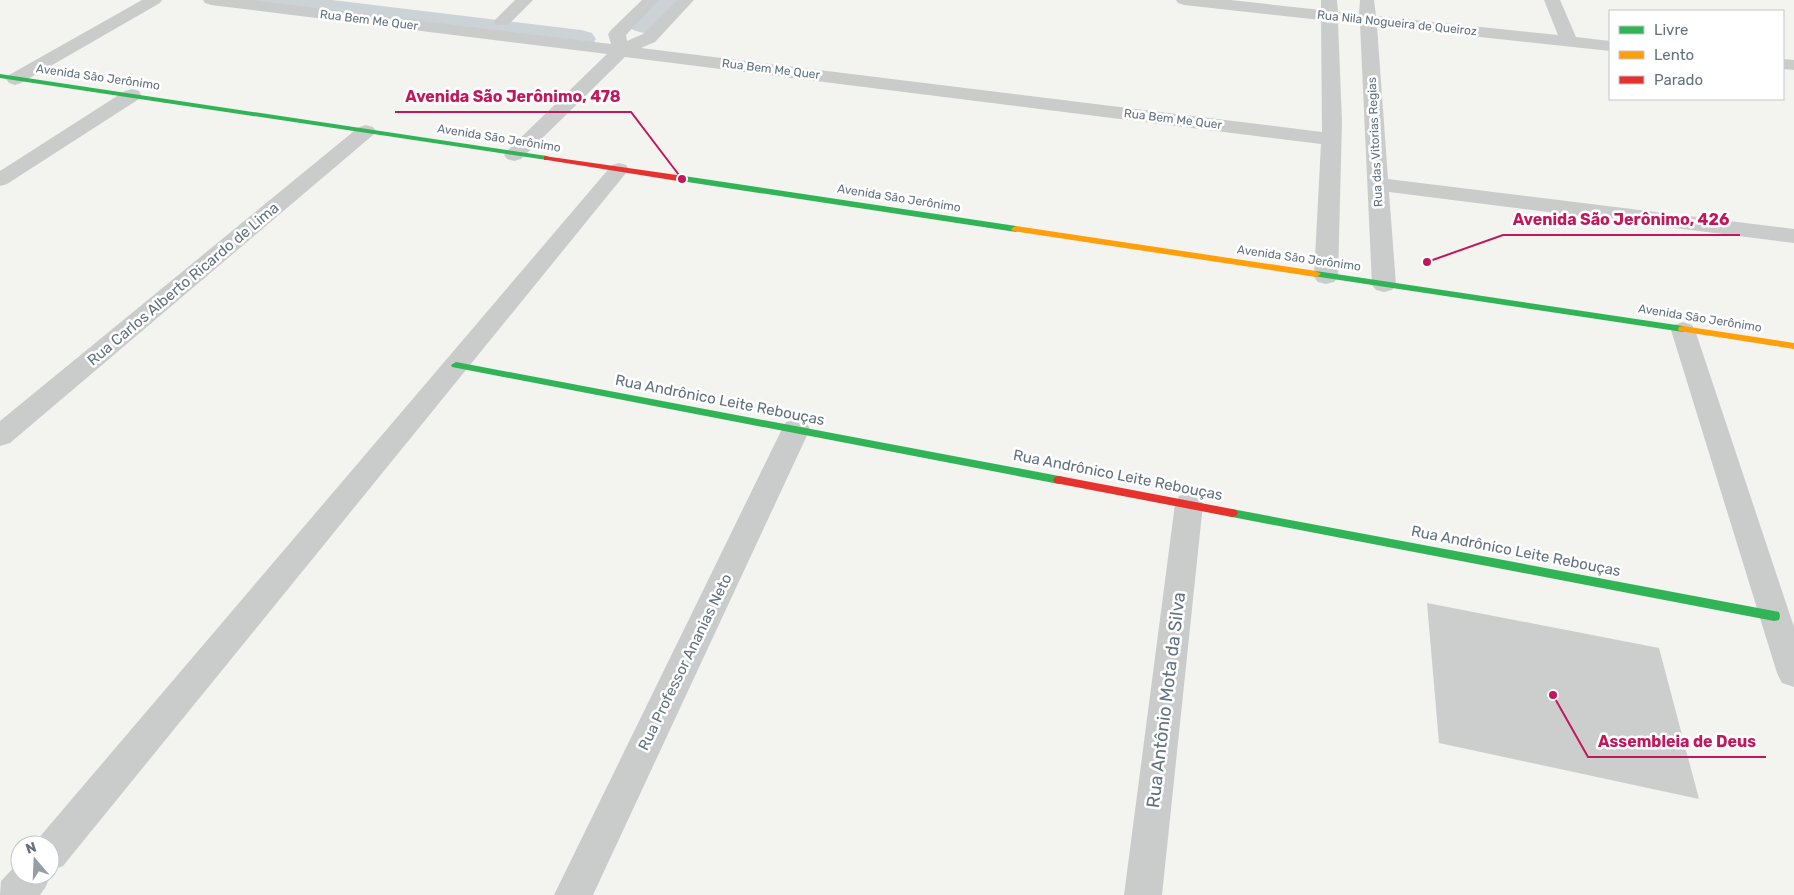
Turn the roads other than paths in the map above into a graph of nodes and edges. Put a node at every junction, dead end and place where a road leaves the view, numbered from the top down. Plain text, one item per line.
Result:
1 (154, 0) edge
2 (211, 0) edge
3 (349, 0) edge
4 (525, 0) edge
5 (651, 0) edge
6 (686, 0) edge
7 (1184, 0) edge
8 (1552, 0) edge
9 (1330, 8) edge
10 (1368, 10) edge
11 (502, 20) junction
12 (649, 38) junction
13 (1569, 41) junction
14 (619, 42) junction
15 (1609, 46) edge
16 (8, 78) edge
17 (132, 95) junction
18 (1164, 101) dead end
19 (1312, 119) dead end
20 (1332, 130) junction
21 (366, 131) junction
22 (514, 155) junction
23 (619, 169) junction
24 (0, 180) edge
25 (1378, 184) junction
26 (1794, 236) edge
27 (1326, 277) junction
28 (1384, 285) junction
29 (1683, 330) junction
30 (1794, 346) edge
31 (456, 365) junction
32 (796, 429) junction
33 (0, 436) edge
34 (1189, 504) junction
35 (1774, 616) junction
36 (1794, 673) edge
37 (60, 841) edge
38 (24, 885) edge
39 (15, 895) edge
40 (573, 895) edge
41 (1143, 895) edge

1 - 16 street
2 - 14 street, Rua Bem Me Quer
3 - 11 street, Rua Bem Me Quer
4 - 11 street
5 - 14 street
6 - 12 street
7 - 9 street, Rua Nila Nogueira de Queiroz
8 - 13 street
9 - 10 street, Rua Nila Nogueira de Queiroz
9 - 20 street
10 - 13 street, Rua Nila Nogueira de Queiroz
10 - 25 street, Rua das Vitorias Regias
11 - 14 street, Rua Bem Me Quer
12 - 14 street, Rua Bem Me Quer
12 - 18 street, Rua Bem Me Quer
13 - 15 street, Rua Nila Nogueira de Queiroz
14 - 20 street, Rua Bem Me Quer
14 - 22 street
16 - 17 street, Avenida São Jerônimo
17 - 21 street, Avenida São Jerônimo
17 - 24 street
19 - 20 street
20 - 27 street
21 - 22 street, Avenida São Jerônimo
21 - 33 street, Rua Carlos Alberto Ricardo de Lima
22 - 23 street, Avenida São Jerônimo
23 - 27 street, Avenida São Jerônimo
23 - 31 street
25 - 26 street
25 - 28 street, Rua das Vitorias Regias
27 - 28 street, Avenida São Jerônimo
28 - 29 street, Avenida São Jerônimo
29 - 30 street, Avenida São Jerônimo
29 - 35 street
31 - 32 street, Rua Andrônico Leite Rebouças
31 - 37 street
32 - 34 street, Rua Andrônico Leite Rebouças
32 - 40 street, Rua Professor Ananias Neto
34 - 35 street, Rua Andrônico Leite Rebouças
34 - 41 street, Rua Antônio Mota da Silva
35 - 36 street
38 - 39 street

